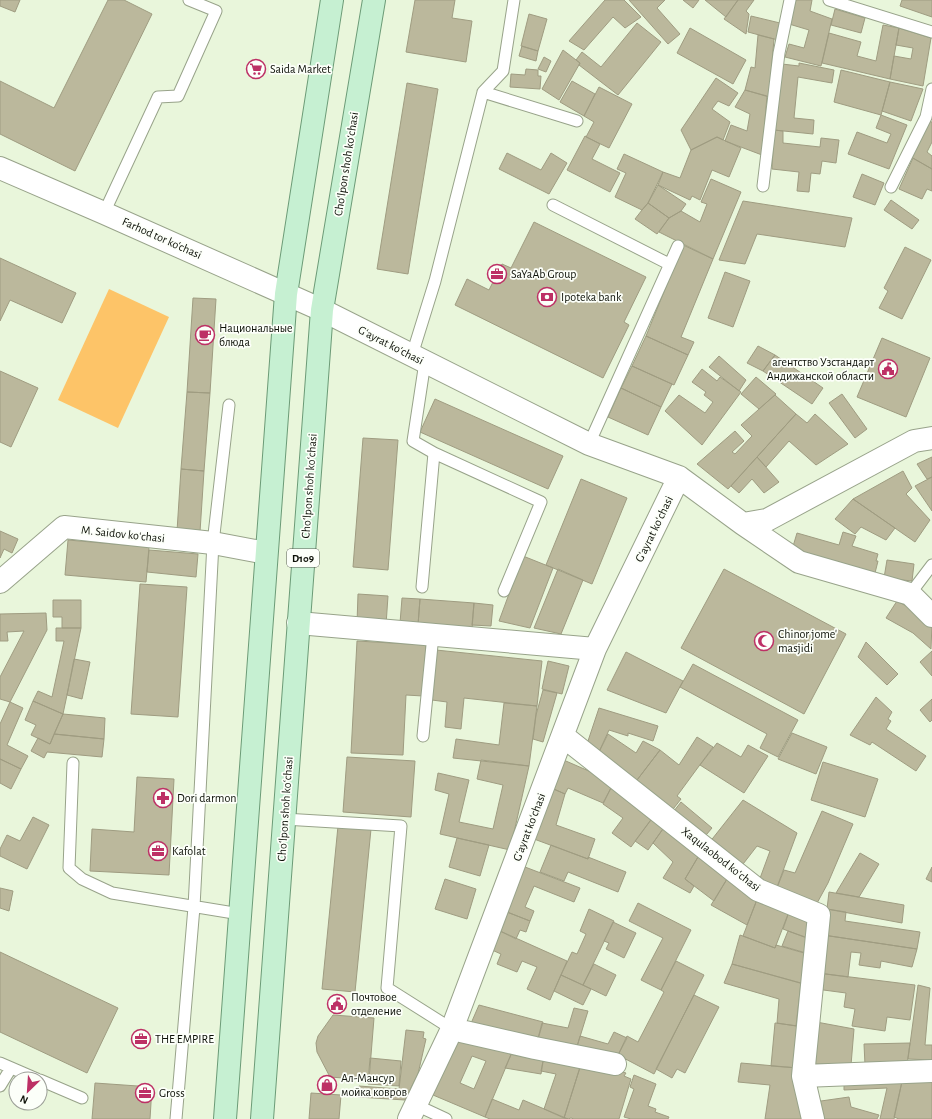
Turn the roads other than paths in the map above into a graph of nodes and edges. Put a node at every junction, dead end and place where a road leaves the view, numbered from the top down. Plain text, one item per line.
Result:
1 (189, 0) edge
2 (332, 0) edge
3 (374, 0) edge
4 (514, 0) edge
5 (790, 0) edge
6 (829, 0) edge
7 (932, 32) edge
8 (932, 89) edge
9 (483, 92) junction
10 (577, 121) dead end
11 (0, 168) edge
12 (763, 186) dead end
13 (891, 187) dead end
14 (553, 205) dead end
15 (104, 213) junction
16 (678, 246) dead end
17 (669, 264) junction
18 (286, 294) junction
19 (322, 310) junction
20 (418, 358) junction
21 (229, 405) dead end
22 (932, 438) edge
23 (589, 444) junction
24 (434, 453) junction
25 (679, 478) junction
26 (743, 524) junction
27 (213, 543) junction
28 (266, 553) junction
29 (932, 565) edge
30 (0, 582) edge
31 (422, 587) dead end
32 (504, 591) dead end
33 (910, 594) junction
34 (932, 616) edge
35 (298, 623) junction
36 (433, 635) junction
37 (595, 649) junction
38 (423, 736) dead end
39 (563, 736) junction
40 (73, 763) dead end
41 (284, 819) junction
42 (194, 907) junction
43 (240, 914) junction
44 (452, 1029) junction
45 (0, 1063) edge
46 (615, 1064) dead end
47 (11, 1068) junction
48 (18, 1071) edge
49 (932, 1071) edge
50 (803, 1076) junction
51 (48, 1083) edge
52 (0, 1086) edge
53 (82, 1098) dead end
54 (413, 1112) edge
55 (176, 1119) edge
56 (225, 1119) edge
57 (262, 1119) edge
58 (446, 1119) edge
59 (813, 1119) edge

1 - 15 lane
2 - 18 main road
3 - 19 main road, Choʻlpon shoh koʻchasi / D109
4 - 9 lane
5 - 12 lane
6 - 7 lane
8 - 13 lane
9 - 10 lane
9 - 20 lane
11 - 15 street, Farhod tor ko'chasi
14 - 17 lane
15 - 18 street, Farhod tor ko'chasi
16 - 17 lane
17 - 23 lane
18 - 19 street, Farhod tor ko'chasi
18 - 28 main road
19 - 20 street, Gʻayrat koʻchasi
19 - 35 main road, Choʻlpon shoh koʻchasi / D109
20 - 23 street, Gʻayrat koʻchasi
20 - 24 lane
21 - 27 lane
22 - 26 street
23 - 25 street, Gʻayrat koʻchasi
24 - 31 lane
24 - 32 lane
25 - 26 street, Gʻayrat koʻchasi
25 - 37 street, Gʻayrat koʻchasi
26 - 33 street, Gʻayrat koʻchasi
27 - 28 street, M. Saidov koʻchasi
27 - 30 street, M. Saidov koʻchasi
27 - 42 lane
28 - 43 main road
29 - 33 lane
33 - 34 street
35 - 36 street
35 - 41 main road, Choʻlpon shoh koʻchasi / D109
36 - 37 street
36 - 38 lane
37 - 39 street, Gʻayrat koʻchasi
39 - 44 street, Gʻayrat koʻchasi
39 - 50 street, Xaqulaobod koʻchasi
40 - 42 lane
41 - 44 lane
41 - 57 main road, Choʻlpon shoh koʻchasi / D109
42 - 43 lane
42 - 55 lane
43 - 56 main road
44 - 46 street
44 - 54 street, Gʻayrat koʻchasi
45 - 47 lane
47 - 48 lane
47 - 52 lane
49 - 50 street
50 - 59 street, Xaqulaobod koʻchasi
51 - 53 lane
54 - 58 lane

